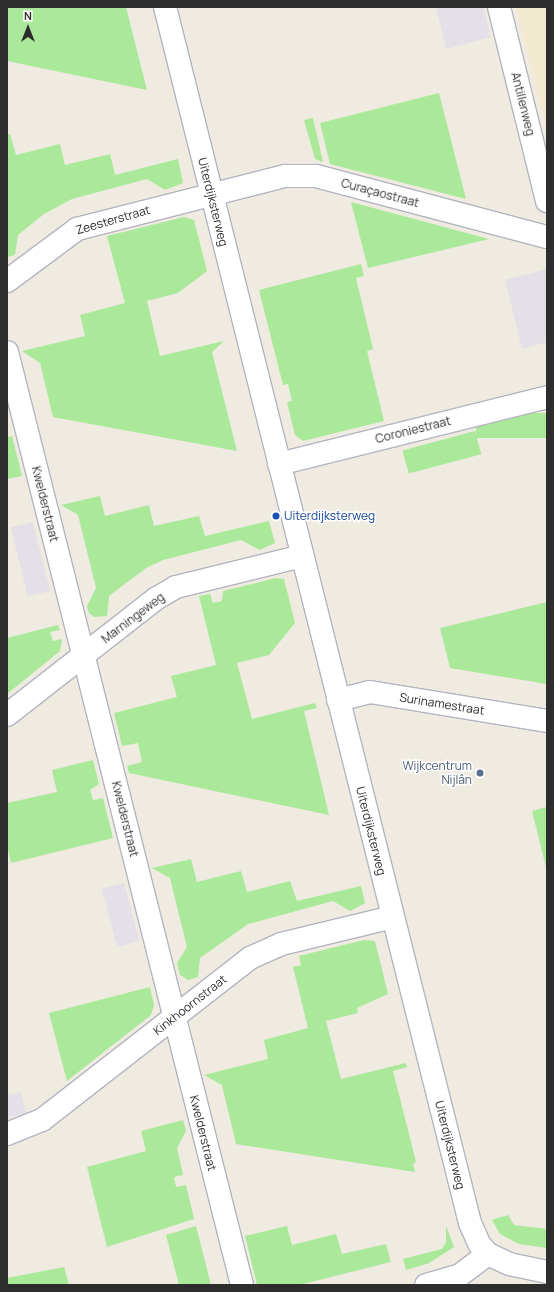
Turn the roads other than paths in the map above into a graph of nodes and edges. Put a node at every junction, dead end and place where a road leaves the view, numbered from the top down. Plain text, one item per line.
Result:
1 (165, 7) edge
2 (499, 7) edge
3 (211, 194) junction
4 (547, 201) edge
5 (547, 237) edge
6 (7, 281) edge
7 (7, 352) edge
8 (547, 397) edge
9 (278, 464) junction
10 (302, 556) junction
11 (83, 655) junction
12 (338, 700) junction
13 (7, 715) edge
14 (547, 721) edge
15 (392, 917) junction
16 (174, 1017) junction
17 (7, 1134) edge
18 (488, 1254) junction
19 (547, 1272) edge
20 (242, 1285) edge
21 (426, 1285) edge

1 - 3 street, Uiterdijksterweg
2 - 4 street, Antillenweg
3 - 5 street, Curaçaostraat
3 - 6 street, Zeesterstraat
3 - 9 street, Uiterdijksterweg
7 - 11 street, Kwelderstraat
8 - 9 street, Coroniestraat
9 - 10 street, Uiterdijksterweg
10 - 11 street, Marningeweg
10 - 12 street, Uiterdijksterweg
11 - 13 street, Marningeweg
11 - 16 street, Kwelderstraat
12 - 14 street, Surinamestraat
12 - 15 street, Uiterdijksterweg
15 - 16 street, Kinkhoornstraat
15 - 18 street, Uiterdijksterweg
16 - 17 street, Kinkhoornstraat
16 - 20 street, Kwelderstraat
18 - 19 street
18 - 21 street

